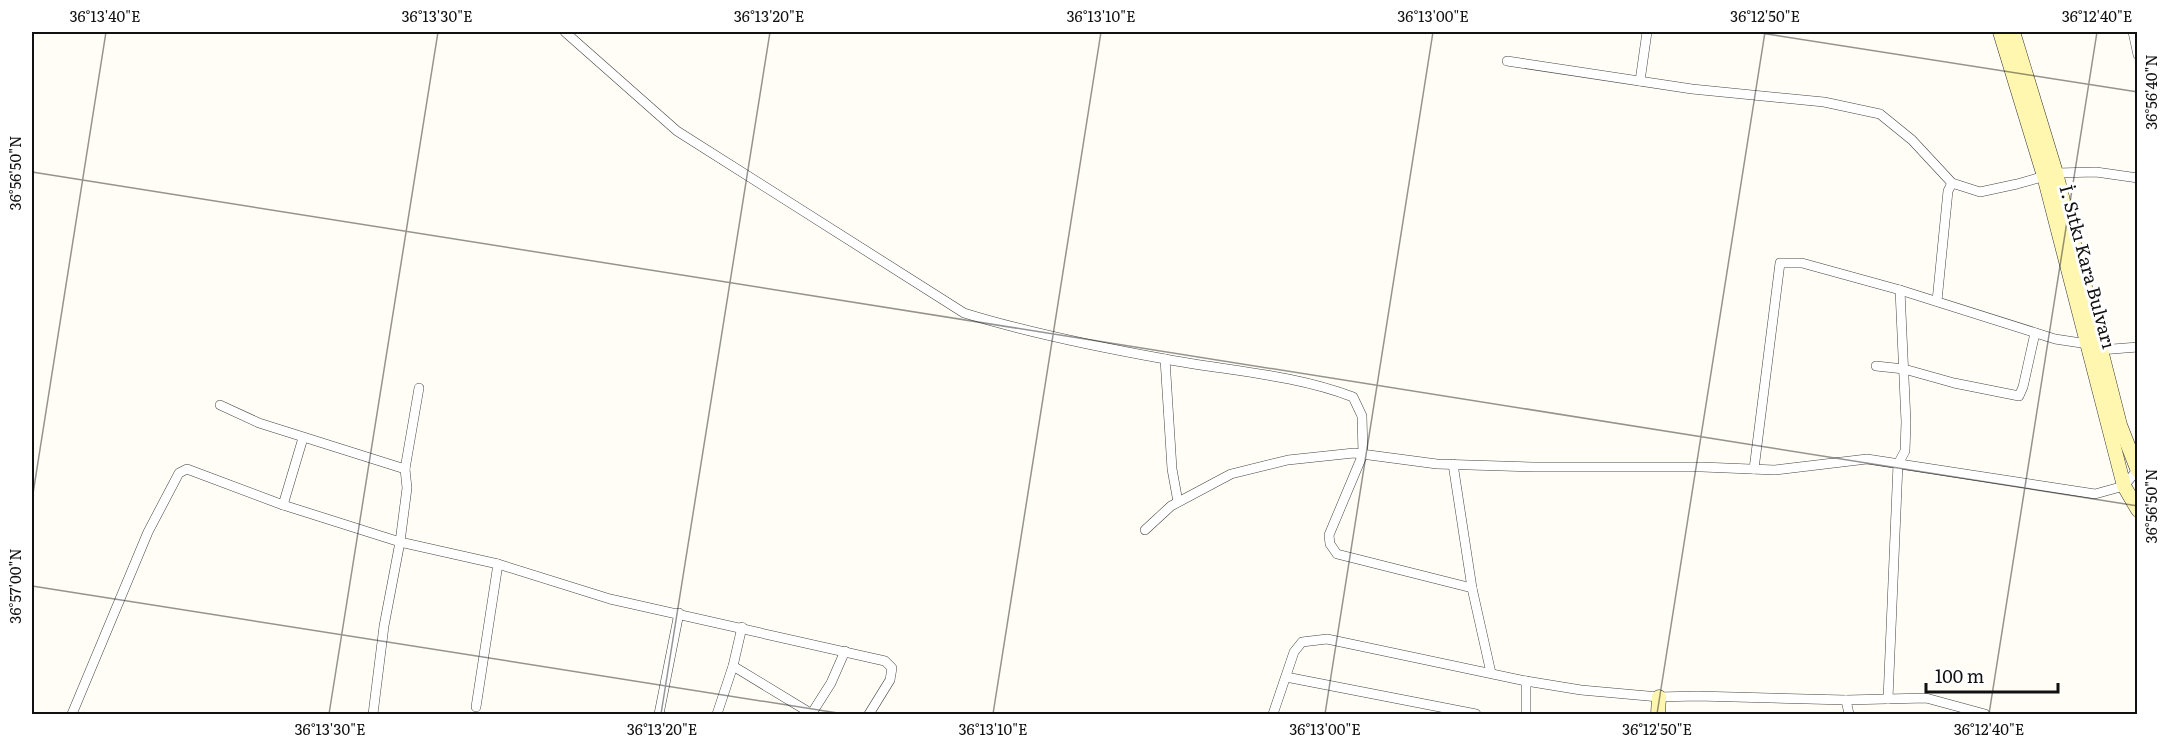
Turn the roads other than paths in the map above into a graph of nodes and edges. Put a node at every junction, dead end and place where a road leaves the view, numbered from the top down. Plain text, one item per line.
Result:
1 (565, 32) edge
2 (1647, 32) edge
3 (2000, 32) edge
4 (2013, 32) edge
5 (2126, 32) edge
6 (2133, 32) edge
7 (2138, 55) edge
8 (1507, 61) dead end
9 (1640, 81) junction
10 (2050, 174) junction
11 (2138, 178) edge
12 (1952, 183) junction
13 (1900, 290) junction
14 (1937, 302) junction
15 (2035, 333) junction
16 (2094, 347) junction
17 (2138, 347) edge
18 (1165, 359) junction
19 (1876, 366) dead end
20 (1904, 369) junction
21 (419, 388) dead end
22 (220, 405) dead end
23 (303, 438) junction
24 (1363, 454) junction
25 (1453, 464) junction
26 (1898, 464) junction
27 (405, 469) junction
28 (1754, 469) junction
29 (2137, 470) edge
30 (2124, 486) junction
31 (1178, 502) junction
32 (283, 505) junction
33 (2138, 510) edge
34 (1145, 530) dead end
35 (400, 542) junction
36 (498, 564) junction
37 (1472, 588) junction
38 (679, 613) junction
39 (742, 627) junction
40 (845, 651) junction
41 (733, 666) junction
42 (1491, 672) junction
43 (1286, 677) junction
44 (1526, 681) junction
45 (1659, 698) junction
46 (1888, 699) junction
47 (1846, 700) junction
48 (476, 707) dead end
49 (72, 714) edge
50 (373, 714) edge
51 (659, 714) edge
52 (717, 714) edge
53 (812, 714) edge
54 (869, 714) edge
55 (1273, 714) edge
56 (1476, 714) edge
57 (1526, 714) edge
58 (1658, 714) edge
59 (1849, 714) edge
60 (1985, 714) edge

1 - 18 street
2 - 9 street
3 - 10 main road, İ. Sıtkı Kara Bulvarı
4 - 10 main road, İ. Sıtkı Kara Bulvarı
5 - 6 street
6 - 7 street
8 - 9 street
9 - 12 street
10 - 11 street
10 - 12 street
10 - 16 main road, İ. Sıtkı Kara Bulvarı
12 - 14 street
13 - 14 street
13 - 20 street
13 - 28 street
14 - 15 street
15 - 16 street
15 - 20 street
16 - 17 street
16 - 29 main road, İ. Sıtkı Kara Bulvarı
16 - 30 main road, İ. Sıtkı Kara Bulvarı
18 - 24 street
18 - 31 street
19 - 20 street
20 - 26 street
21 - 27 street
22 - 23 street
23 - 27 street
23 - 32 street
24 - 25 street
24 - 31 street
24 - 37 street
25 - 28 street
25 - 37 street
26 - 28 street
26 - 30 street
26 - 46 street
27 - 35 street
29 - 30 street
30 - 33 main road, İ. Sıtkı Kara Bulvarı
31 - 34 street
32 - 35 street
32 - 49 street
35 - 36 street
35 - 50 street
36 - 38 street
36 - 48 street
37 - 42 street
38 - 39 street
38 - 51 street
39 - 40 street
39 - 41 street
40 - 53 street
40 - 54 street
41 - 52 street
41 - 53 street
42 - 43 street
42 - 44 street
43 - 55 street
43 - 56 street
44 - 45 street
44 - 57 street
45 - 47 street
45 - 58 main road
46 - 47 street
46 - 60 street
47 - 59 street

